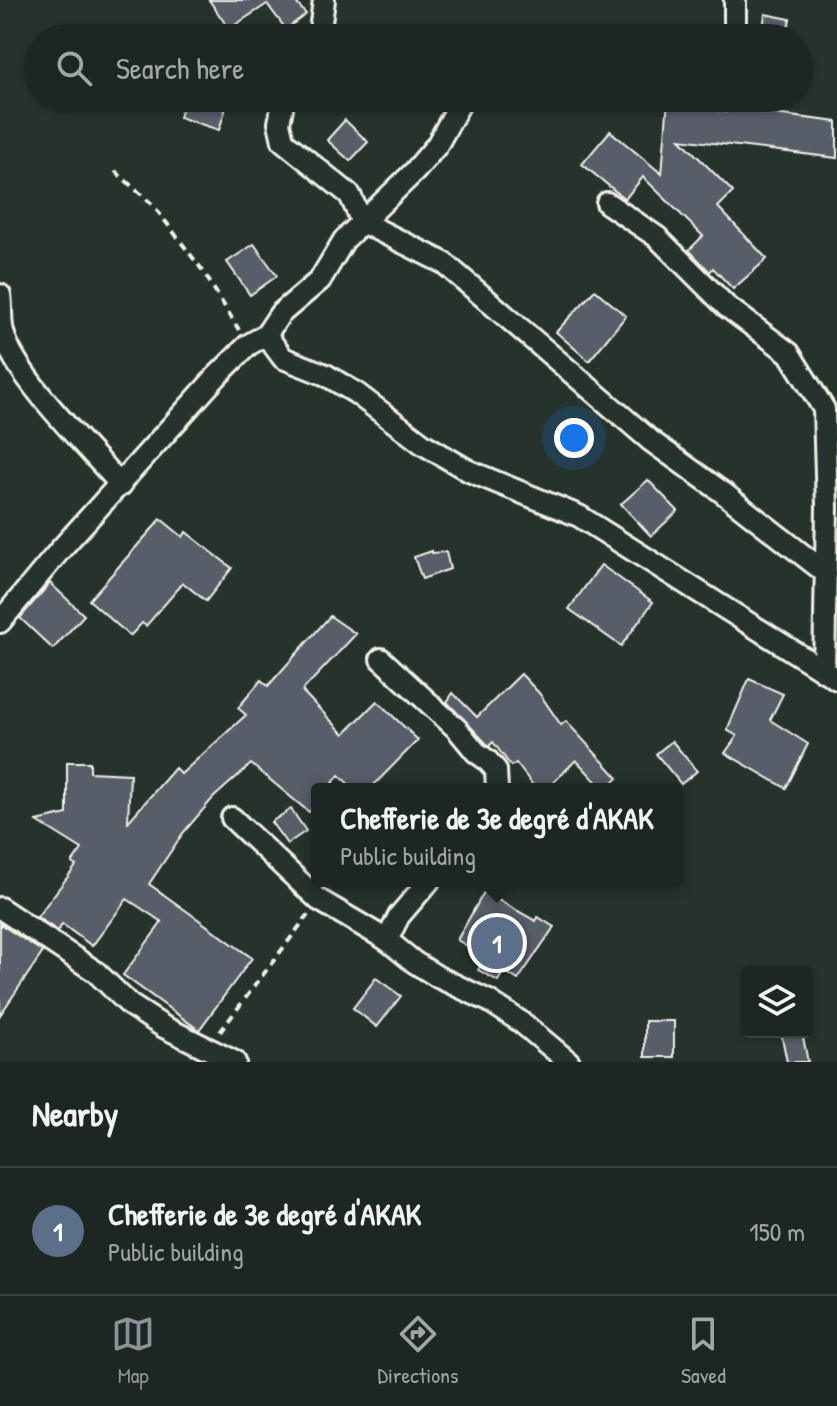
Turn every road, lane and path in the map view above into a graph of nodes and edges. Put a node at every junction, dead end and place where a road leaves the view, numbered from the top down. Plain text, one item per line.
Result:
1 (324, 0) edge
2 (735, 0) edge
3 (321, 24) edge
4 (735, 24) edge
5 (281, 112) edge
6 (455, 112) edge
7 (115, 171) dead end
8 (607, 203) dead end
9 (362, 222) junction
10 (0, 295) edge
11 (257, 340) junction
12 (121, 485) junction
13 (826, 573) junction
14 (2, 615) edge
15 (381, 659) dead end
16 (830, 675) edge
17 (497, 783) edge
18 (232, 818) dead end
19 (424, 887) edge
20 (319, 900) junction
21 (0, 908) edge
22 (387, 940) junction
23 (201, 1046) junction
24 (235, 1062) edge
25 (569, 1062) edge

1 - 3 street
2 - 4 street
5 - 9 street
6 - 9 street
7 - 11 path
8 - 13 street
9 - 11 street
9 - 13 street
10 - 12 street
11 - 12 street
11 - 16 street
12 - 14 street
13 - 16 street
15 - 17 street
18 - 20 street
19 - 22 street
20 - 22 street
20 - 23 path
21 - 23 street
22 - 25 street
23 - 24 street

